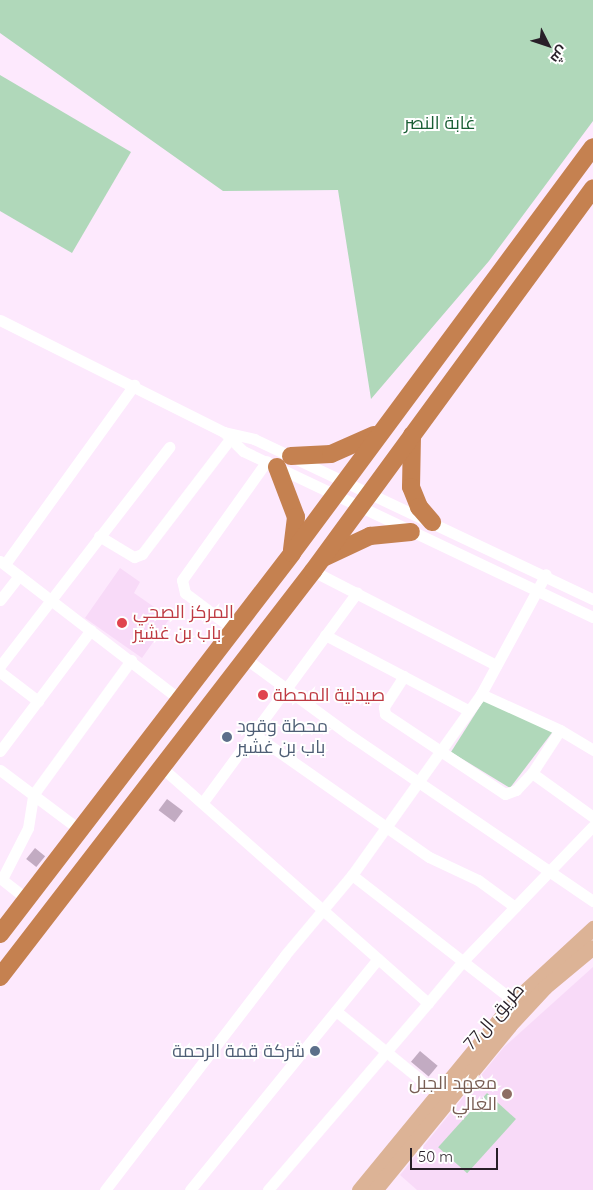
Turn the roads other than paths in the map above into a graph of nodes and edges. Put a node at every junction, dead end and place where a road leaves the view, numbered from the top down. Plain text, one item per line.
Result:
1 (593, 147) edge
2 (593, 189) edge
3 (0, 320) edge
4 (134, 386) junction
5 (380, 430) junction
6 (412, 435) junction
7 (227, 436) junction
8 (169, 447) dead end
9 (278, 461) junction
10 (339, 488) junction
11 (364, 500) junction
12 (432, 522) junction
13 (411, 532) junction
14 (99, 536) junction
15 (292, 553) junction
16 (2, 563) edge
17 (317, 565) junction
18 (546, 574) junction
19 (19, 576) junction
20 (538, 589) junction
21 (356, 592) junction
22 (593, 598) edge
23 (0, 600) edge
24 (50, 600) junction
25 (593, 617) edge
26 (233, 629) junction
27 (91, 630) junction
28 (325, 635) junction
29 (246, 659) junction
30 (131, 660) junction
31 (496, 665) junction
32 (0, 666) edge
33 (0, 672) edge
34 (404, 676) junction
35 (285, 688) junction
36 (481, 694) junction
37 (179, 699) junction
38 (38, 701) junction
39 (468, 710) junction
40 (560, 730) junction
41 (252, 733) junction
42 (593, 750) edge
43 (0, 751) edge
44 (438, 751) junction
45 (160, 766) junction
46 (0, 770) edge
47 (532, 773) junction
48 (416, 780) junction
49 (33, 795) junction
50 (202, 802) junction
51 (593, 817) edge
52 (385, 825) junction
53 (593, 826) edge
54 (79, 830) junction
55 (552, 870) junction
56 (352, 875) junction
57 (1, 878) edge
58 (26, 898) junction
59 (593, 901) edge
60 (515, 907) junction
61 (323, 912) junction
62 (593, 928) edge
63 (0, 934) edge
64 (593, 947) edge
65 (378, 959) junction
66 (463, 961) junction
67 (0, 977) edge
68 (514, 1001) junction
69 (428, 1003) junction
70 (336, 1011) junction
71 (385, 1049) junction
72 (437, 1093) junction
73 (381, 1183) edge
74 (105, 1190) edge
75 (190, 1190) edge
76 (268, 1190) edge
77 (359, 1190) edge

1 - 5 highway
2 - 6 highway
3 - 4 street
4 - 7 street
4 - 16 street
5 - 9 highway
5 - 10 highway
6 - 11 highway
6 - 12 highway
7 - 9 street
7 - 9 street
7 - 14 street
8 - 14 street
9 - 10 street
9 - 10 street
9 - 15 highway
9 - 26 street
10 - 11 street
10 - 11 street
10 - 15 highway
11 - 12 street
11 - 13 street
11 - 17 highway
12 - 18 street
13 - 17 highway
13 - 20 street
14 - 24 street
15 - 26 highway
16 - 19 street
17 - 21 street
17 - 29 highway
18 - 20 street
18 - 22 street
19 - 23 street
19 - 24 street
20 - 25 street
20 - 31 street
21 - 28 street
21 - 31 street
24 - 27 street
24 - 32 street
26 - 37 highway
27 - 30 street
27 - 38 street
28 - 34 street
28 - 35 street
29 - 35 street
29 - 45 highway
30 - 37 street
30 - 49 street
31 - 36 street
33 - 38 street
34 - 39 street
34 - 44 street
35 - 41 street
35 - 48 street
36 - 39 street
36 - 40 street
37 - 54 highway
38 - 43 street
39 - 44 street
40 - 42 street
40 - 47 street
41 - 50 street
41 - 52 street
44 - 47 street
44 - 48 street
45 - 50 street
45 - 67 highway
46 - 49 street
47 - 51 street
48 - 52 street
48 - 55 street
49 - 54 street
49 - 57 street
50 - 61 street
52 - 56 street
52 - 60 street
53 - 55 street
54 - 58 highway
55 - 59 street
55 - 60 street
56 - 61 street
56 - 66 street
57 - 58 street
58 - 63 highway
60 - 66 street
61 - 65 street
61 - 74 street
62 - 68 main road
64 - 73 main road, طريق ال77
65 - 69 street
65 - 70 street
66 - 68 street
66 - 69 street
68 - 72 main road
69 - 71 street
70 - 71 street
70 - 75 street
71 - 72 street
71 - 76 street
72 - 73 main road
73 - 77 main road

